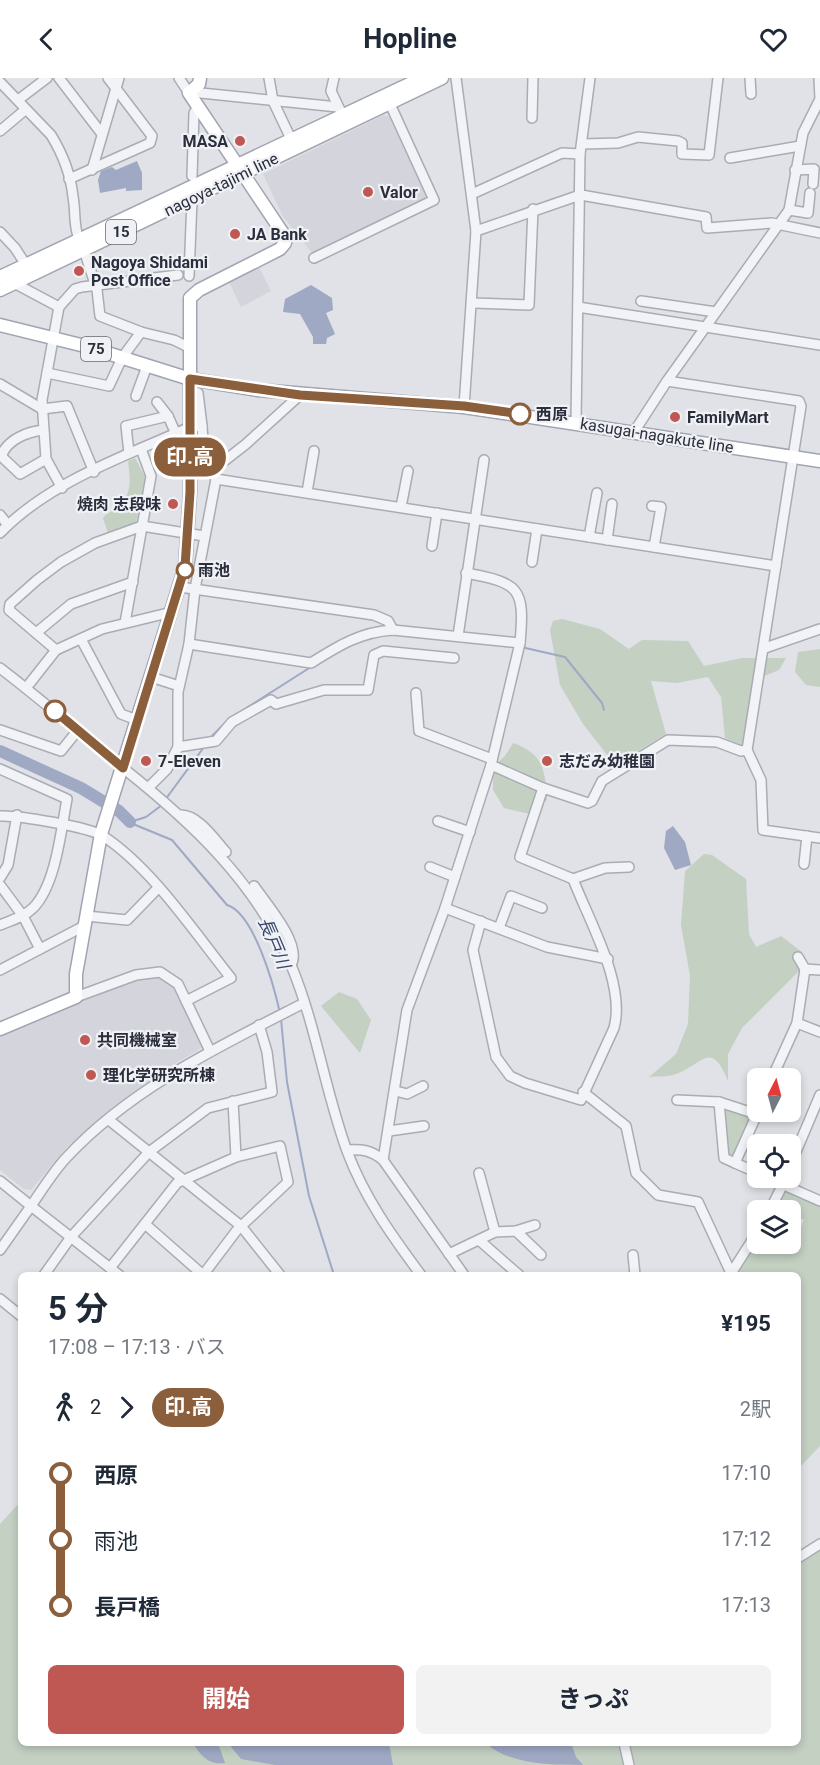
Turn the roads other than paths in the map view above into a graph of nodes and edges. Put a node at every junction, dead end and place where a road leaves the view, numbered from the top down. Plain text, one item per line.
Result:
1 (47, 78) edge
2 (59, 78) edge
3 (108, 78) edge
4 (119, 78) edge
5 (179, 78) edge
6 (269, 78) edge
7 (334, 78) edge
8 (422, 78) edge
9 (442, 78) edge
10 (456, 78) edge
11 (533, 78) edge
12 (590, 78) edge
13 (718, 78) edge
14 (750, 78) edge
15 (819, 78) edge
16 (1, 80) edge
17 (195, 86) edge
18 (115, 89) junction
19 (752, 94) dead end
20 (18, 100) junction
21 (273, 101) junction
22 (390, 104) junction
23 (198, 107) junction
24 (25, 110) junction
25 (340, 111) junction
26 (532, 118) dead end
27 (0, 131) edge
28 (102, 134) junction
29 (291, 139) junction
30 (801, 146) junction
31 (581, 149) junction
32 (730, 159) dead end
33 (239, 169) junction
34 (92, 170) junction
35 (795, 170) junction
36 (192, 176) dead end
37 (69, 179) junction
38 (472, 194) junction
39 (580, 195) junction
40 (192, 198) junction
41 (532, 209) junction
42 (789, 210) junction
43 (778, 226) junction
44 (476, 231) junction
45 (0, 232) edge
46 (820, 233) edge
47 (82, 245) junction
48 (314, 258) dead end
49 (26, 265) junction
50 (178, 275) dead end
51 (189, 276) dead end
52 (0, 277) edge
53 (14, 283) junction
54 (96, 285) junction
55 (0, 290) edge
56 (641, 302) dead end
57 (473, 303) junction
58 (59, 307) junction
59 (578, 308) junction
60 (716, 312) junction
61 (0, 324) edge
62 (706, 327) junction
63 (141, 332) junction
64 (52, 337) junction
65 (820, 345) edge
66 (190, 348) junction
67 (122, 358) junction
68 (147, 366) junction
69 (47, 373) junction
70 (667, 381) junction
71 (190, 385) junction
72 (0, 386) edge
73 (300, 395) junction
74 (136, 396) dead end
75 (157, 402) dead end
76 (464, 406) junction
77 (42, 409) junction
78 (168, 416) junction
79 (576, 422) junction
80 (196, 426) junction
81 (43, 430) junction
82 (634, 432) junction
83 (176, 434) junction
84 (141, 448) junction
85 (314, 451) dead end
86 (129, 453) junction
87 (1, 455) edge
88 (793, 456) junction
89 (46, 459) junction
90 (484, 460) dead end
91 (820, 461) edge
92 (214, 468) junction
93 (94, 471) junction
94 (408, 471) dead end
95 (216, 479) junction
96 (62, 488) junction
97 (307, 492) junction
98 (597, 493) dead end
99 (612, 504) dead end
100 (652, 506) dead end
101 (401, 507) junction
102 (437, 513) junction
103 (0, 515) edge
104 (475, 519) junction
105 (8, 525) junction
106 (142, 526) junction
107 (537, 529) junction
108 (189, 532) junction
109 (0, 533) edge
110 (204, 536) junction
111 (589, 537) junction
112 (607, 540) junction
113 (432, 546) dead end
114 (654, 548) junction
115 (532, 562) dead end
116 (776, 566) junction
117 (466, 573) junction
118 (133, 582) junction
119 (180, 587) junction
120 (195, 589) junction
121 (172, 612) junction
122 (125, 623) junction
123 (820, 629) edge
124 (393, 630) junction
125 (36, 633) junction
126 (458, 636) junction
127 (81, 639) junction
128 (189, 644) junction
129 (519, 646) junction
130 (765, 648) junction
131 (56, 650) junction
132 (454, 658) dead end
133 (0, 668) edge
134 (151, 677) junction
135 (179, 686) junction
136 (26, 688) junction
137 (417, 693) dead end
138 (137, 720) junction
139 (0, 730) edge
140 (78, 730) junction
141 (178, 747) junction
142 (747, 750) junction
143 (491, 762) junction
144 (123, 768) junction
145 (0, 769) edge
146 (149, 787) junction
147 (543, 788) junction
148 (17, 815) junction
149 (0, 816) edge
150 (438, 821) dead end
151 (62, 825) junction
152 (470, 832) junction
153 (101, 834) junction
154 (807, 836) junction
155 (820, 838) edge
156 (12, 848) junction
157 (0, 849) edge
158 (804, 864) dead end
159 (430, 867) dead end
160 (629, 867) dead end
161 (455, 877) junction
162 (0, 878) edge
163 (573, 879) junction
164 (0, 885) edge
165 (158, 888) junction
166 (445, 908) junction
167 (542, 908) dead end
168 (23, 916) junction
169 (85, 921) junction
170 (481, 921) junction
171 (0, 925) edge
172 (499, 928) junction
173 (40, 949) junction
174 (798, 957) dead end
175 (608, 959) junction
176 (805, 969) junction
177 (0, 970) edge
178 (820, 970) edge
179 (76, 997) junction
180 (186, 1001) junction
181 (304, 1004) junction
182 (797, 1023) junction
183 (259, 1025) junction
184 (0, 1029) edge
185 (820, 1032) edge
186 (210, 1051) junction
187 (777, 1068) edge
188 (423, 1086) dead end
189 (396, 1091) junction
190 (583, 1092) junction
191 (820, 1095) edge
192 (676, 1100) dead end
193 (233, 1101) junction
194 (719, 1102) junction
195 (747, 1110) edge
196 (109, 1120) junction
197 (753, 1122) edge
198 (424, 1125) dead end
199 (388, 1131) junction
200 (801, 1140) edge
201 (346, 1150) junction
202 (149, 1152) junction
203 (236, 1157) junction
204 (383, 1160) junction
205 (735, 1163) junction
206 (747, 1168) edge
207 (479, 1173) dead end
208 (183, 1179) junction
209 (0, 1181) edge
210 (797, 1188) edge
211 (820, 1201) edge
212 (31, 1206) junction
213 (145, 1224) junction
214 (241, 1226) junction
215 (535, 1226) dead end
216 (516, 1231) junction
217 (495, 1232) junction
218 (71, 1238) junction
219 (479, 1240) junction
220 (747, 1248) edge
221 (0, 1250) edge
222 (449, 1254) junction
223 (541, 1255) dead end
224 (633, 1256) dead end
225 (110, 1268) junction
226 (46, 1272) edge
227 (115, 1272) edge
228 (200, 1272) edge
229 (205, 1272) edge
230 (278, 1272) edge
231 (419, 1272) edge
232 (462, 1272) edge
233 (516, 1272) edge
234 (635, 1272) edge
235 (729, 1272) edge
236 (731, 1272) edge
237 (0, 1299) edge
238 (18, 1311) edge
239 (820, 1544) edge
240 (801, 1556) edge
241 (625, 1746) edge
242 (629, 1765) edge

1 - 20 street
2 - 28 street
3 - 18 street
4 - 18 street
5 - 17 street
6 - 21 street
7 - 25 street
8 - 25 main road, nagoya-tajimi line / 15
9 - 22 main road, nagoya-tajimi line / 15
10 - 38 street
11 - 26 street
12 - 31 street
13 - 31 street
14 - 19 street
15 - 30 street
16 - 20 street
17 - 21 street
17 - 23 main road
18 - 28 street
18 - 34 street
20 - 24 street
21 - 25 street
21 - 29 street
22 - 33 main road, nagoya-tajimi line / 15
22 - 48 street
23 - 33 main road
23 - 36 street
24 - 27 street
24 - 37 street
25 - 29 main road, nagoya-tajimi line / 15
28 - 34 street
29 - 33 main road, nagoya-tajimi line / 15
30 - 32 street
30 - 35 street
31 - 38 street
31 - 39 street
33 - 40 main road, nagoya-tajimi line / 15
33 - 47 main road, nagoya-tajimi line / 15
33 - 66 main road
34 - 37 street
35 - 42 street
35 - 42 street
37 - 47 street
38 - 44 street
39 - 41 street
39 - 43 street
39 - 59 street
40 - 47 main road, nagoya-tajimi line / 15
40 - 51 street
41 - 44 street
41 - 57 street
42 - 43 street
43 - 46 street
43 - 60 street
44 - 57 street
45 - 49 street
47 - 49 main road, nagoya-tajimi line / 15
47 - 53 main road, nagoya-tajimi line / 15
47 - 54 street
49 - 52 main road, nagoya-tajimi line / 15
50 - 54 street
53 - 55 main road, nagoya-tajimi line / 15
53 - 58 street
54 - 58 street
54 - 63 street
56 - 60 street
57 - 76 street
58 - 64 street
59 - 62 street
59 - 79 street
60 - 62 street
61 - 64 main road, kasugai-nagakute line / 75
62 - 65 street
62 - 70 street
63 - 66 street
63 - 67 street
64 - 67 main road, kasugai-nagakute line / 75
64 - 69 street
66 - 71 main road
67 - 68 main road, kasugai-nagakute line / 75
67 - 69 street
68 - 71 main road, kasugai-nagakute line / 75
68 - 74 street
69 - 77 street
70 - 82 street
70 - 88 street
71 - 73 main road, kasugai-nagakute line / 75
71 - 80 main road
72 - 77 street
73 - 76 main road, kasugai-nagakute line / 75
73 - 92 street
75 - 78 street
76 - 79 main road, kasugai-nagakute line / 75
77 - 81 street
77 - 93 street
78 - 83 street
78 - 86 street
79 - 82 main road, kasugai-nagakute line / 75
80 - 83 street
80 - 92 street
80 - 108 main road
81 - 87 street
81 - 89 street
82 - 88 main road, kasugai-nagakute line / 75
83 - 84 street
84 - 86 street
84 - 106 street
85 - 97 street
86 - 93 street
87 - 89 street
88 - 91 main road, kasugai-nagakute line / 75
88 - 116 street
89 - 96 street
90 - 104 street
92 - 95 street
93 - 96 street
94 - 101 street
95 - 97 street
95 - 110 street
96 - 105 street
97 - 101 street
98 - 111 street
99 - 112 street
100 - 114 street
101 - 102 street
102 - 104 street
102 - 113 street
103 - 105 street
104 - 107 street
104 - 117 street
105 - 109 street
106 - 108 street
106 - 118 street
106 - 125 street
107 - 111 street
107 - 115 street
108 - 110 street
108 - 119 main road
110 - 120 street
111 - 112 street
112 - 114 street
114 - 116 street
116 - 130 street
117 - 126 street
117 - 129 street
118 - 122 street
118 - 125 street
119 - 120 street
119 - 121 main road
120 - 124 street
120 - 128 street
121 - 122 street
121 - 134 main road
122 - 127 street
123 - 130 street
124 - 126 street
124 - 128 street
125 - 131 street
126 - 129 street
127 - 131 street
127 - 138 street
128 - 135 street
129 - 143 street
130 - 142 street
131 - 136 street
132 - 141 street
133 - 136 street
134 - 135 street
134 - 138 main road
135 - 141 street
136 - 140 street
137 - 143 street
138 - 144 main road
139 - 140 street
140 - 144 street
141 - 146 street
142 - 147 street
142 - 154 street
143 - 147 street
143 - 152 street
144 - 146 street
144 - 153 main road
145 - 151 street
146 - 181 street
147 - 163 street
148 - 149 street
148 - 151 street
148 - 156 street
150 - 152 street
151 - 153 street
151 - 168 street
152 - 161 street
153 - 165 street
153 - 169 main road
154 - 155 street
154 - 158 street
156 - 157 street
156 - 162 street
159 - 161 street
160 - 163 street
161 - 166 street
163 - 175 street
164 - 168 street
165 - 169 street
165 - 180 street
166 - 170 street
166 - 189 street
167 - 172 street
168 - 171 street
168 - 173 street
169 - 173 street
169 - 179 main road
170 - 172 street
170 - 190 street
172 - 175 street
173 - 177 street
174 - 176 street
175 - 190 street
176 - 178 street
176 - 182 street
179 - 180 street
179 - 184 main road
180 - 186 street
181 - 183 street
181 - 201 street
182 - 185 street
182 - 187 street
183 - 186 street
183 - 193 street
186 - 196 street
188 - 189 street
189 - 199 street
190 - 235 street
191 - 200 street
192 - 194 street
193 - 202 street
193 - 203 street
194 - 195 street
194 - 205 street
196 - 202 street
196 - 212 street
197 - 205 street
198 - 199 street
199 - 204 street
201 - 204 street
201 - 231 street
202 - 208 street
202 - 218 street
203 - 208 street
203 - 214 street
204 - 222 street
205 - 206 street
207 - 217 street
208 - 213 street
208 - 214 street
209 - 212 street
210 - 211 street
212 - 218 street
212 - 221 street
213 - 225 street
213 - 228 street
214 - 229 street
214 - 230 street
215 - 216 street
216 - 217 street
216 - 223 street
217 - 219 street
218 - 225 street
218 - 226 street
219 - 222 street
219 - 233 street
220 - 236 street
222 - 232 street
224 - 234 street
225 - 227 street
237 - 238 street
239 - 240 street
241 - 242 street

